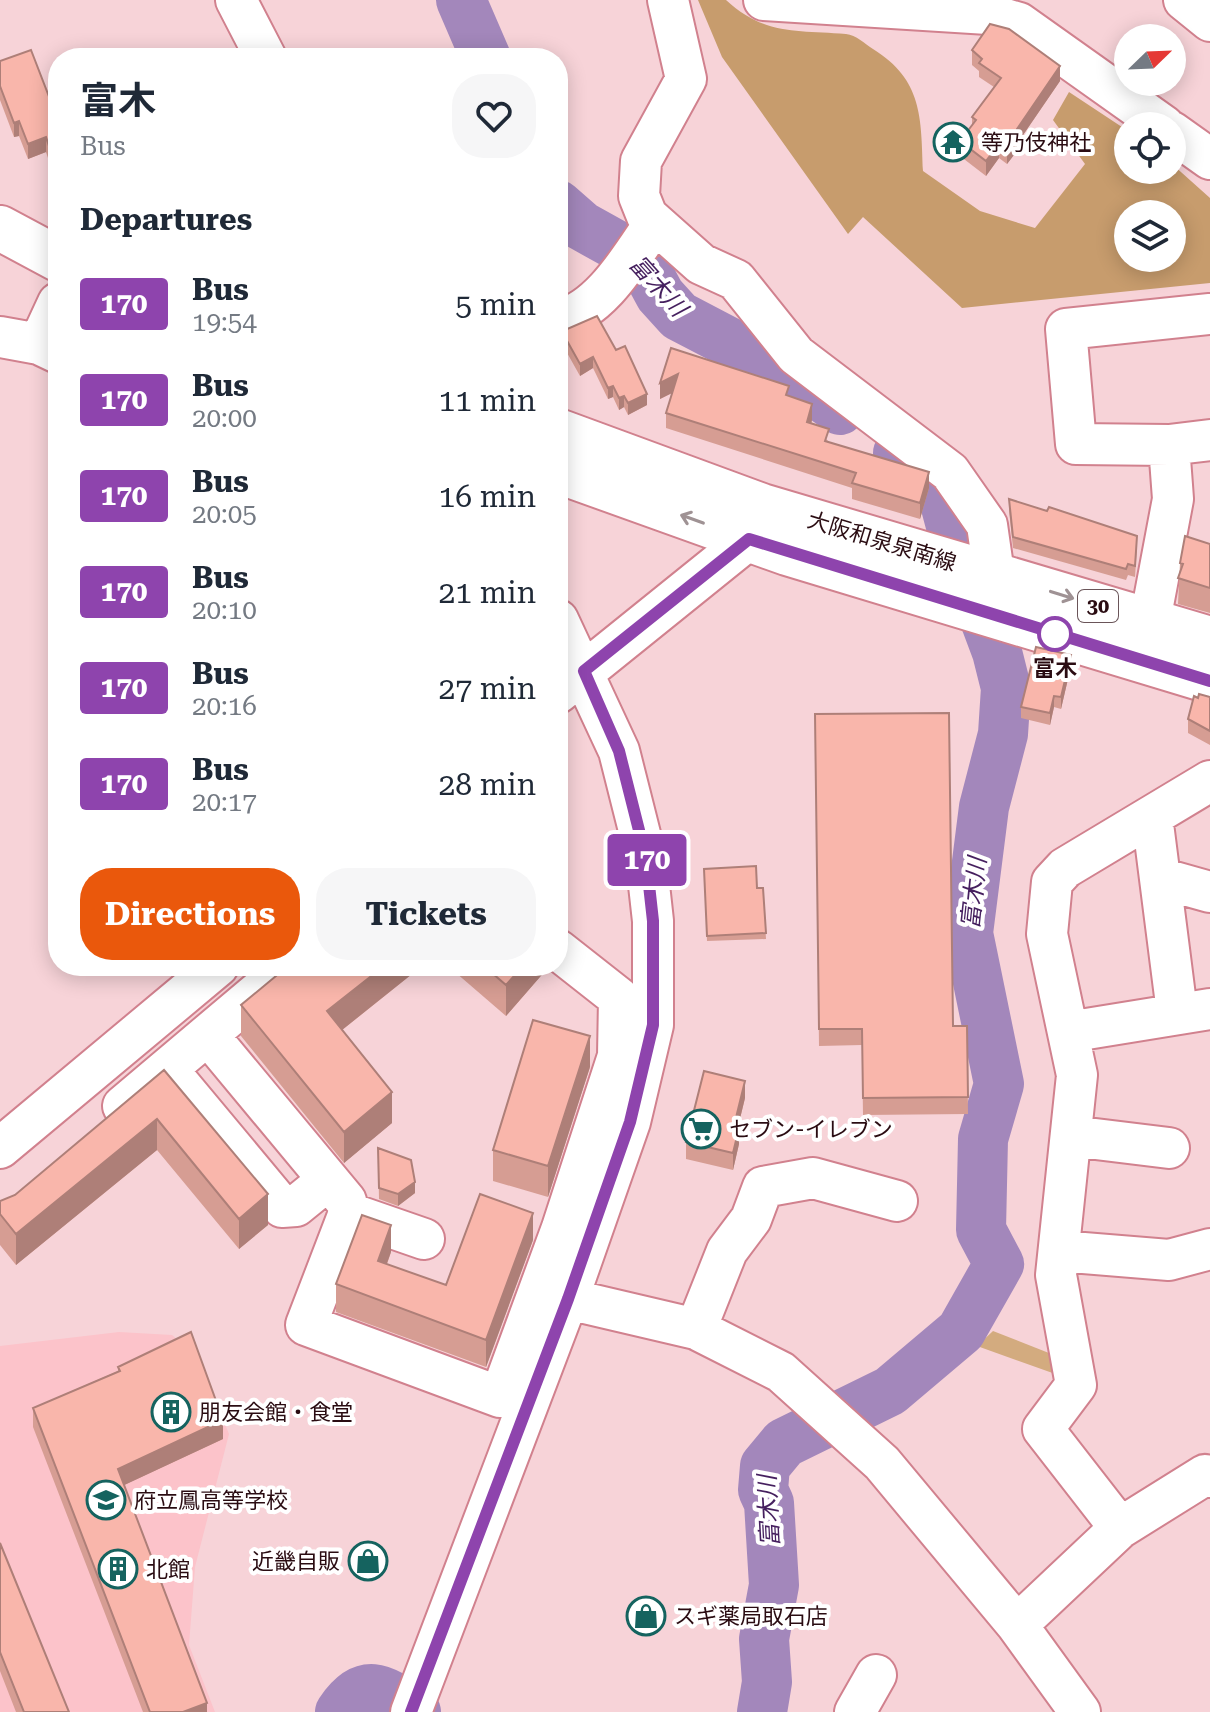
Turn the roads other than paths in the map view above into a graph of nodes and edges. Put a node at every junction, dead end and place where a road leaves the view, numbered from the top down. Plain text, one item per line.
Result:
1 (236, 0) edge
2 (668, 0) edge
3 (764, 0) edge
4 (1184, 0) edge
5 (1210, 21) edge
6 (261, 48) edge
7 (1144, 112) edge
8 (1186, 142) edge
9 (1210, 159) edge
10 (0, 200) edge
11 (48, 220) edge
12 (0, 228) edge
13 (641, 243) junction
14 (48, 254) edge
15 (1210, 314) edge
16 (568, 315) edge
17 (0, 337) edge
18 (48, 348) edge
19 (568, 436) edge
20 (1210, 440) edge
21 (1169, 445) junction
22 (568, 474) edge
23 (755, 523) junction
24 (990, 573) junction
25 (1150, 621) junction
26 (1210, 639) edge
27 (1210, 681) edge
28 (571, 682) edge
29 (1210, 781) edge
30 (1152, 816) junction
31 (1160, 878) junction
32 (1210, 892) edge
33 (568, 958) edge
34 (206, 976) edge
35 (277, 976) edge
36 (1194, 1010) edge
37 (1068, 1032) junction
38 (208, 1035) junction
39 (167, 1069) junction
40 (95, 1129) edge
41 (1071, 1136) junction
42 (0, 1148) edge
43 (1169, 1148) dead end
44 (328, 1180) junction
45 (897, 1201) dead end
46 (349, 1213) junction
47 (424, 1239) dead end
48 (1210, 1249) edge
49 (1059, 1251) junction
50 (568, 1299) junction
51 (696, 1329) junction
52 (514, 1402) junction
53 (1210, 1477) edge
54 (1120, 1528) junction
55 (1017, 1625) junction
56 (876, 1675) dead end
57 (411, 1712) edge
58 (855, 1712) edge
59 (1080, 1712) edge

1 - 6 street
2 - 13 street
3 - 7 street
4 - 5 street
8 - 9 street
10 - 11 main road
12 - 14 main road
13 - 16 street
13 - 24 street
15 - 21 street
17 - 18 street
19 - 23 main road, 大阪和泉泉南線 / 30
20 - 21 street
21 - 25 street
23 -> 22 main road, 大阪和泉泉南線 / 30
23 - 24 main road, 大阪和泉泉南線 / 30
23 - 27 main road, 大阪和泉泉南線 / 30
23 - 28 street
24 -> 25 main road, 大阪和泉泉南線 / 30
25 - 26 main road, 大阪和泉泉南線 / 30
28 - 50 street
29 - 30 street
30 - 31 street
30 - 37 street
31 - 32 street
31 - 36 street
33 - 52 street
34 - 42 street
35 - 38 street
36 - 37 street
37 - 41 street
38 - 39 street
38 - 44 street
39 - 40 street
39 - 44 street
41 - 43 street
41 - 49 street
44 - 46 street
45 - 51 street
46 - 47 street
46 - 52 street
48 - 49 street
49 - 54 street
50 - 51 street
50 - 52 street
51 - 55 street
52 - 57 street
53 - 54 street
54 - 55 street
55 - 59 street
56 - 58 street

